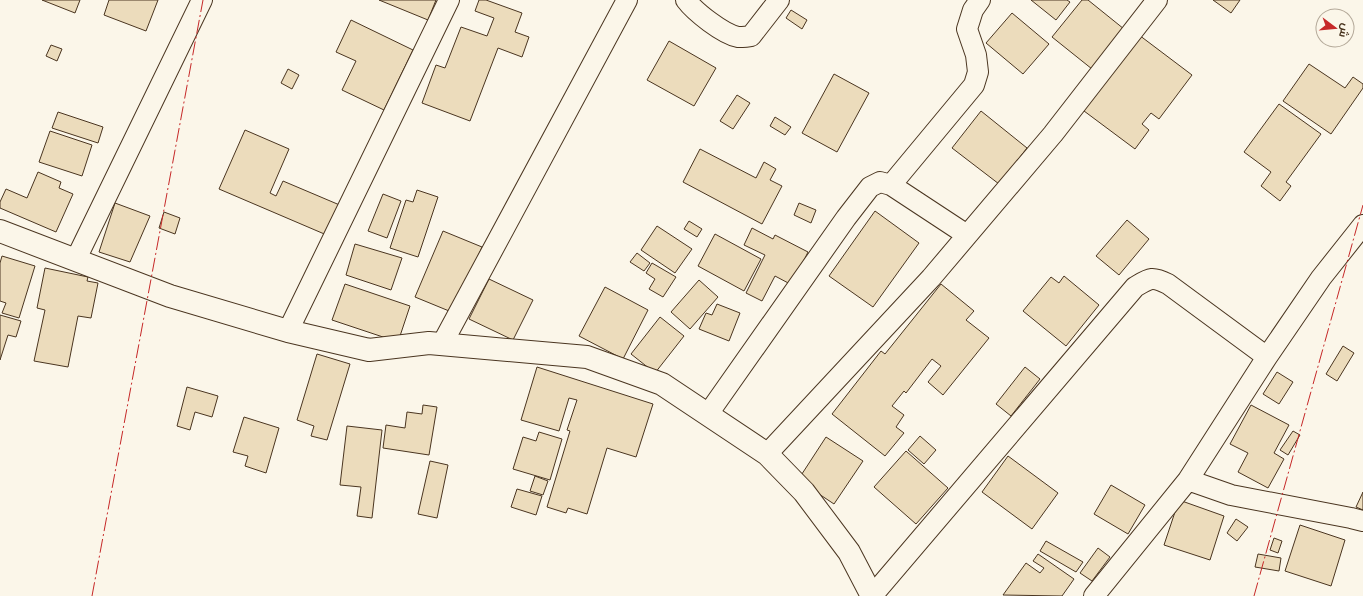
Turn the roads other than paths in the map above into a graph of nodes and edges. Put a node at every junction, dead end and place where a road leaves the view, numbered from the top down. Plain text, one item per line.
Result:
1 (202, 0) edge
2 (449, 0) edge
3 (626, 0) edge
4 (686, 0) edge
5 (779, 0) edge
6 (980, 0) edge
7 (1157, 0) edge
8 (891, 185) junction
9 (1363, 225) edge
10 (0, 231) edge
11 (967, 236) junction
12 (76, 259) junction
13 (288, 331) junction
14 (442, 344) junction
15 (1267, 357) junction
16 (708, 414) junction
17 (767, 454) junction
18 (1188, 480) junction
19 (1363, 521) edge
20 (872, 596) edge
21 (1094, 596) edge

1 - 12 street
2 - 13 street
3 - 14 street
4 - 5 street
6 - 8 street
7 - 11 street
8 - 11 street
8 - 16 street
9 - 15 street
10 - 12 street
11 - 17 street
12 - 13 street
13 - 14 street
14 - 16 street
15 - 18 street
15 - 20 street
16 - 17 street
17 - 20 street
18 - 19 street
18 - 21 street

